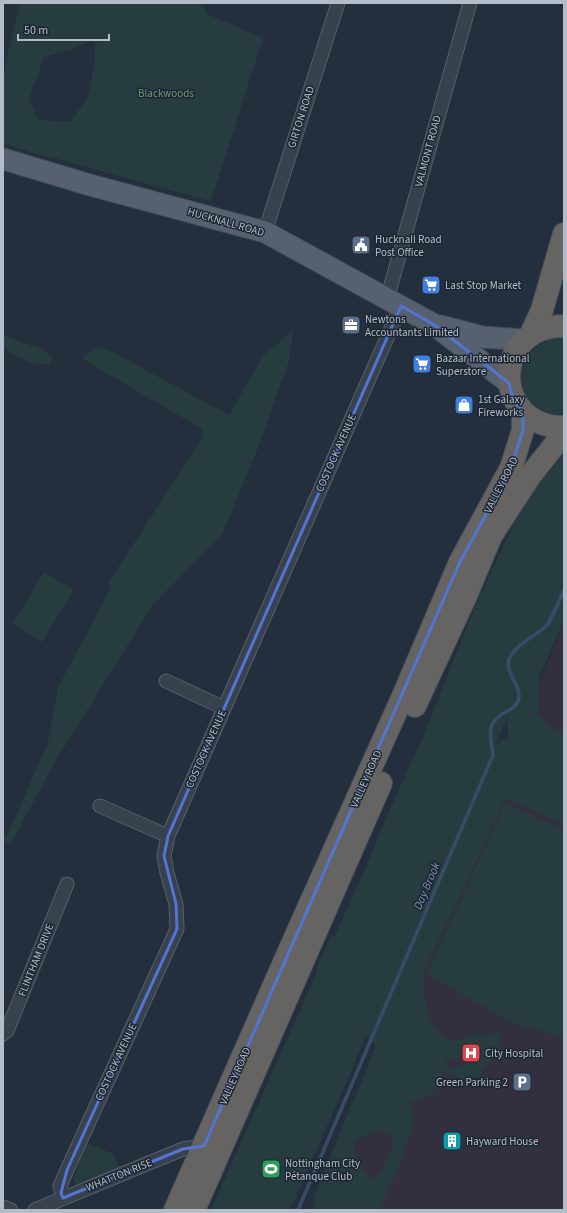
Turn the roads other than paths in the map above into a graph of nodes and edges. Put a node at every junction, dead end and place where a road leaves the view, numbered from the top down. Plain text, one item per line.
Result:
1 (338, 3) edge
2 (470, 3) edge
3 (3, 160) edge
4 (265, 232) junction
5 (564, 234) edge
6 (394, 303) junction
7 (433, 324) junction
8 (564, 326) edge
9 (527, 337) junction
10 (509, 383) junction
11 (523, 412) junction
12 (564, 427) edge
13 (564, 433) edge
14 (166, 681) dead end
15 (224, 708) junction
16 (100, 806) dead end
17 (168, 836) junction
18 (67, 884) dead end
19 (3, 1034) edge
20 (212, 1149) junction
21 (63, 1198) junction
22 (3, 1207) edge
23 (11, 1210) edge
24 (35, 1210) edge
25 (175, 1210) edge
26 (194, 1210) edge

1 - 4 street, GIRTON ROAD
2 - 6 street, VALMONT ROAD
3 - 4 main road, HUCKNALL ROAD
4 - 6 main road, HUCKNALL ROAD
5 - 9 highway
6 - 7 main road, HUCKNALL ROAD
6 - 15 street, COSTOCK AVENUE
7 - 9 main road, HUCKNALL ROAD
7 - 10 main road, HUCKNALL ROAD
8 - 9 highway
9 - 10 highway
10 - 11 highway
11 - 12 highway
11 - 20 highway, VALLEY ROAD
13 - 20 highway, VALLEY ROAD
14 - 15 street
15 - 17 street, COSTOCK AVENUE
16 - 17 street
17 - 21 street, COSTOCK AVENUE
18 - 19 street, FLINTHAM DRIVE
20 - 21 street, WHATTON RISE
20 - 25 highway, VALLEY ROAD
20 - 26 highway, VALLEY ROAD
21 - 24 street, WHATTON RISE
22 - 23 street

